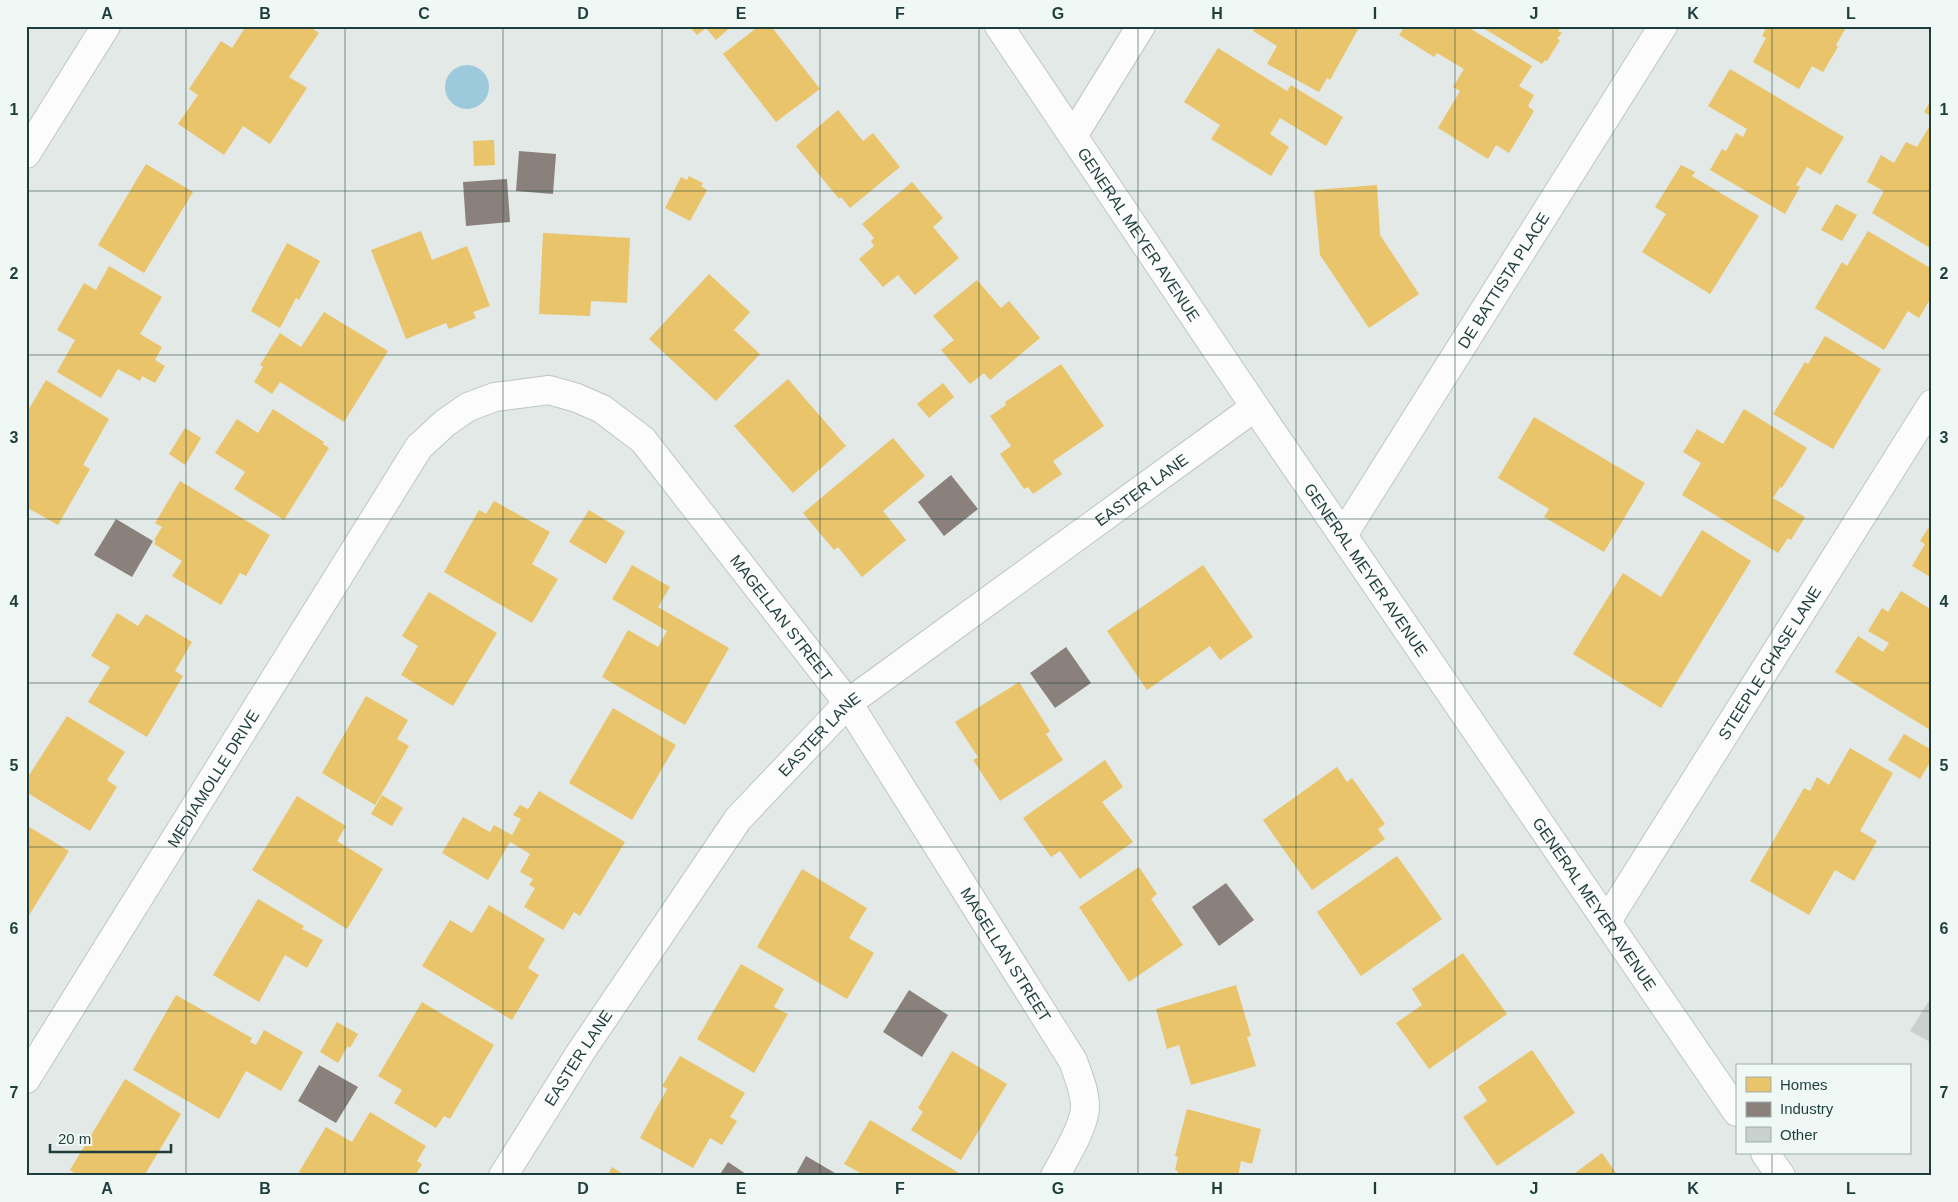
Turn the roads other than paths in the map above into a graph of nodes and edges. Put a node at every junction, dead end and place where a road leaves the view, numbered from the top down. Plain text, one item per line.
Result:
1 (106, 26) edge
2 (999, 26) edge
3 (1141, 26) edge
4 (1663, 26) edge
5 (1072, 136) junction
6 (26, 154) edge
7 (1932, 404) edge
8 (1255, 407) junction
9 (400, 477) joint
10 (1343, 534) junction
11 (848, 703) junction
12 (1607, 921) junction
13 (26, 1079) edge
14 (1736, 1111) edge
15 (1766, 1154) edge
16 (503, 1176) edge
17 (1055, 1176) edge
18 (1781, 1176) edge

1 - 6 street
2 - 5 street, GENERAL MEYER AVENUE
3 - 5 street
4 - 10 street, DE BATTISTA PLACE
5 - 8 street, GENERAL MEYER AVENUE
7 - 12 street, STEEPLE CHASE LANE
8 - 10 street, GENERAL MEYER AVENUE
8 - 11 street, EASTER LANE
9 - 11 street, MAGELLAN STREET
9 - 13 street, MEDIAMOLLE DRIVE
10 - 12 street, GENERAL MEYER AVENUE
11 - 16 street, EASTER LANE
11 - 17 street, MAGELLAN STREET
12 - 14 street, GENERAL MEYER AVENUE
15 - 18 street

